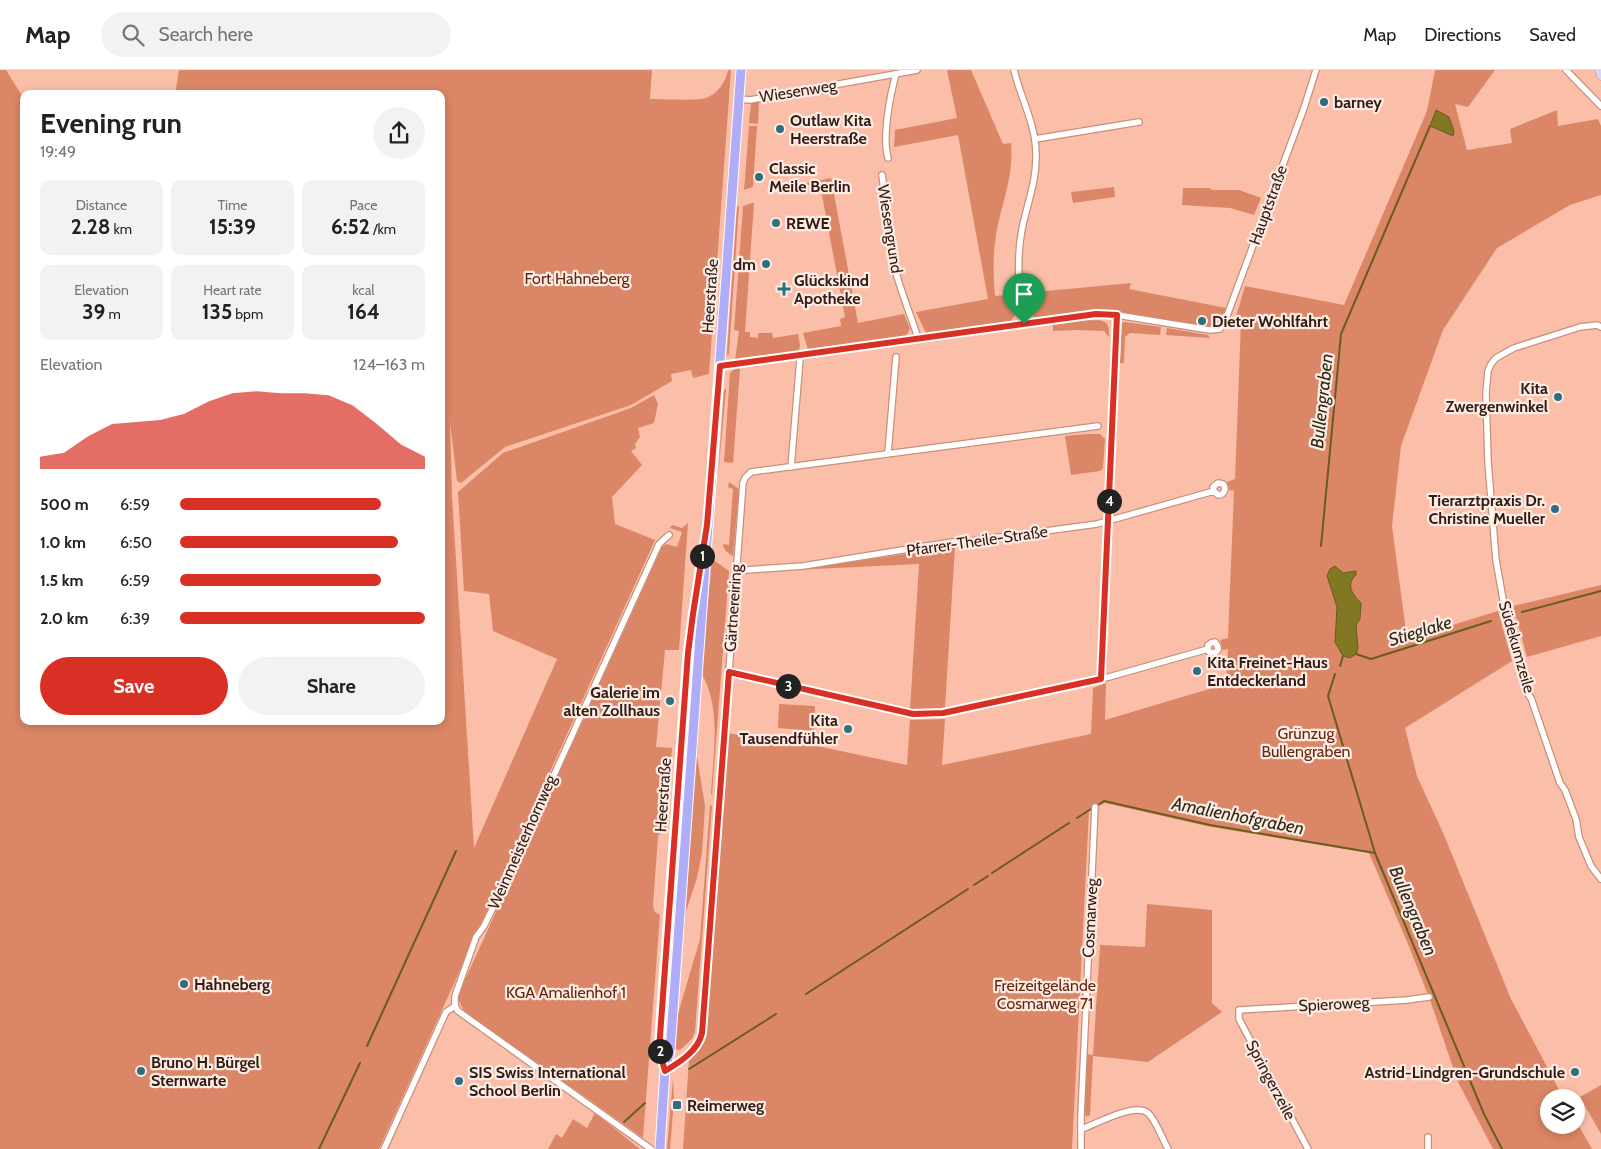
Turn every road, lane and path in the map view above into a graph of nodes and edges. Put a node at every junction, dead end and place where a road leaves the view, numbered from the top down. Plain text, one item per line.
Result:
1 (741, 70) edge
2 (917, 70) edge
3 (1014, 70) edge
4 (1316, 70) edge
5 (1566, 70) edge
6 (1599, 70) edge
7 (896, 74) junction
8 (1601, 76) edge
9 (739, 99) junction
10 (1601, 106) edge
11 (1139, 122) dead end
12 (1035, 139) junction
13 (888, 158) dead end
14 (882, 175) dead end
15 (1117, 315) junction
16 (1024, 324) junction
17 (1601, 327) edge
18 (918, 338) junction
19 (802, 354) junction
20 (896, 357) dead end
21 (720, 366) junction
22 (1098, 426) dead end
23 (888, 453) junction
24 (791, 467) junction
25 (1214, 491) dead end
26 (1108, 522) junction
27 (669, 536) dead end
28 (736, 568) junction
29 (1208, 649) dead end
30 (729, 672) junction
31 (1101, 679) junction
32 (1095, 807) dead end
33 (1601, 879) edge
34 (1429, 997) dead end
35 (455, 1006) junction
36 (1239, 1010) joint
37 (665, 1070) junction
38 (1082, 1129) junction
39 (1428, 1137) dead end
40 (384, 1149) edge
41 (651, 1149) edge
42 (660, 1149) edge
43 (1081, 1149) edge
44 (1168, 1149) edge
45 (1308, 1149) edge
46 (1428, 1149) edge

1 - 9 main road, Heerstraße
2 - 7 street, Wiesenweg
3 - 12 street
4 - 15 street, Hauptstraße
5 - 10 street
6 - 8 main road
7 - 9 street, Wiesenweg
7 - 13 street
9 - 21 main road, Heerstraße
11 - 12 street
12 - 16 street
14 - 18 street, Wiesengrund
15 - 16 street
15 - 26 street
16 - 18 street
17 - 33 street, Südekumzeile
18 - 19 street
19 - 21 street
19 - 24 street
20 - 23 street
21 - 37 main road, Heerstraße
22 - 23 street, Gärtnereiring
23 - 24 street, Gärtnereiring
24 - 28 street, Gärtnereiring
25 - 26 street, Pfarrer-Theile-Straße
26 - 28 street, Pfarrer-Theile-Straße
26 - 31 street
27 - 35 street, Weinmeisterhornweg
28 - 30 street, Gärtnereiring
29 - 31 street
30 - 31 street
30 - 37 street, Gärtnereiring
32 - 38 street, Cosmarweg
34 - 36 street, Spieroweg
35 - 40 street, Weinmeisterhornweg
35 - 41 street
36 - 45 street, Springerzeile
37 - 42 main road, Heerstraße
38 - 43 street, Cosmarweg
38 - 44 street
39 - 46 street

